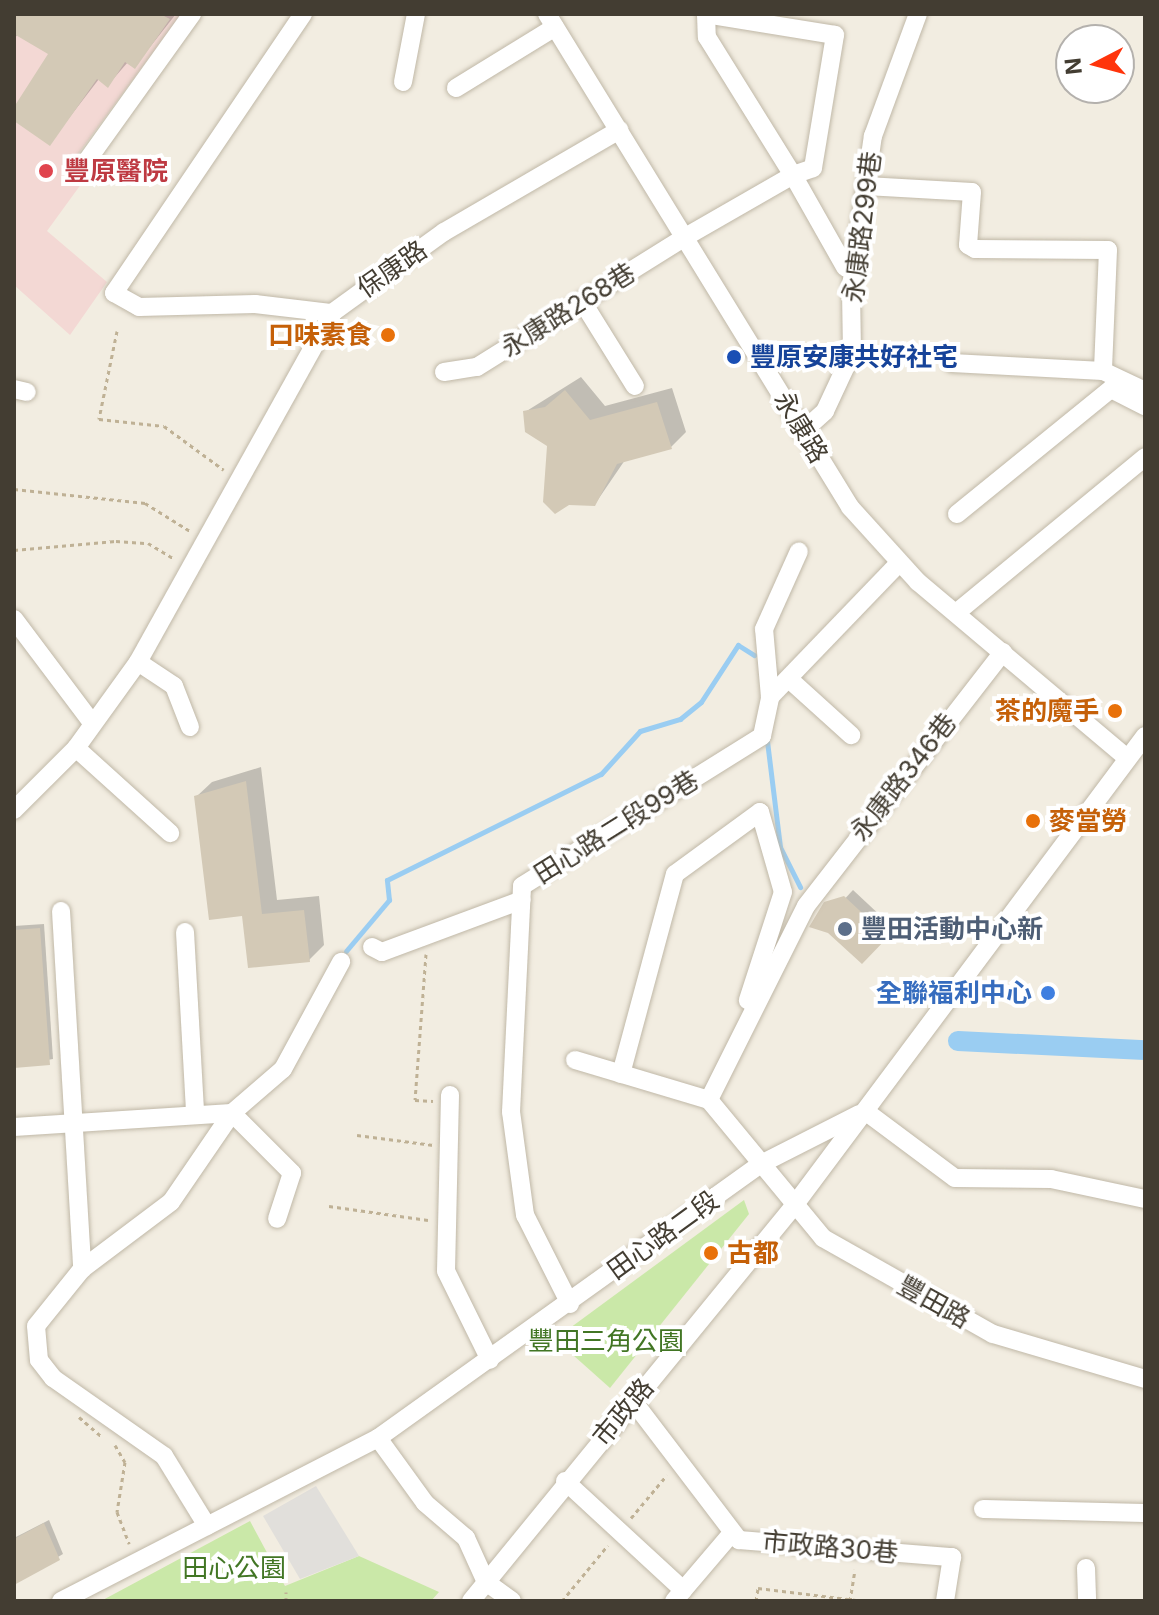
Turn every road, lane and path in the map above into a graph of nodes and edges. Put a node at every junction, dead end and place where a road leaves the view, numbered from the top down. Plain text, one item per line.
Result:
1 (192, 14) edge
2 (303, 14) edge
3 (416, 14) edge
4 (706, 14) edge
5 (918, 14) edge
6 (551, 21) edge
7 (403, 82) dead end
8 (456, 88) dead end
9 (619, 130) junction
10 (81, 169) dead end
11 (793, 175) junction
12 (866, 186) junction
13 (687, 236) junction
14 (845, 267) dead end
15 (582, 301) junction
16 (332, 313) junction
17 (117, 331) dead end
18 (952, 363) dead end
19 (1103, 371) junction
20 (444, 372) dead end
21 (635, 386) dead end
22 (1145, 391) edge
23 (1145, 406) edge
24 (802, 432) junction
25 (1145, 457) edge
26 (237, 479) junction
27 (14, 489) edge
28 (957, 514) dead end
29 (204, 540) junction
30 (14, 550) edge
31 (799, 551) dead end
32 (898, 564) junction
33 (189, 568) junction
34 (956, 613) junction
35 (14, 619) edge
36 (1003, 652) junction
37 (138, 662) junction
38 (789, 679) junction
39 (770, 697) junction
40 (92, 723) junction
41 (190, 727) dead end
42 (851, 735) dead end
43 (1145, 736) edge
44 (76, 748) junction
45 (1127, 758) junction
46 (14, 810) edge
47 (170, 833) dead end
48 (522, 900) junction
49 (61, 911) dead end
50 (185, 932) dead end
51 (372, 947) dead end
52 (426, 952) dead end
53 (341, 962) dead end
54 (740, 1033) junction
55 (575, 1060) dead end
56 (621, 1074) junction
57 (449, 1099) joint
58 (709, 1100) junction
59 (865, 1111) junction
60 (195, 1113) junction
61 (232, 1113) junction
62 (74, 1121) junction
63 (14, 1127) edge
64 (357, 1135) dead end
65 (444, 1147) junction
66 (759, 1165) junction
67 (1145, 1199) edge
68 (329, 1206) dead end
69 (793, 1207) junction
70 (277, 1219) dead end
71 (447, 1223) junction
72 (82, 1269) junction
73 (570, 1304) junction
74 (490, 1360) junction
75 (1145, 1379) edge
76 (75, 1393) junction
77 (633, 1401) junction
78 (378, 1438) junction
79 (565, 1481) junction
80 (983, 1509) dead end
81 (1145, 1513) edge
82 (207, 1526) junction
83 (731, 1534) junction
84 (858, 1549) junction
85 (135, 1563) junction
86 (1086, 1568) dead end
87 (486, 1582) junction
88 (286, 1592) dead end
89 (678, 1596) edge
90 (850, 1600) edge
91 (61, 1601) edge
92 (286, 1601) edge
93 (471, 1601) edge
94 (512, 1601) edge
95 (756, 1601) edge
96 (864, 1601) edge
97 (945, 1601) edge
98 (1087, 1601) edge

1 - 10 street
2 - 16 street
3 - 7 street
4 - 11 street
4 - 11 street, 永康路268巷
5 - 12 street, 永康路299巷
6 - 8 street, 永康路
6 - 9 street, 永康路
9 - 13 street, 永康路
9 - 16 street, 保康路
11 - 13 street, 永康路268巷
11 - 14 street
12 - 19 street
12 - 24 street, 永康路299巷
13 - 15 street, 永康路268巷
13 - 24 street, 永康路
15 - 20 street, 永康路268巷
15 - 21 street
16 - 26 street, 保康路
17 - 26 path
18 - 19 street
19 - 22 street
23 - 28 street
24 - 32 street, 永康路
25 - 34 street
26 - 29 street, 保康路
27 - 29 path
29 - 33 street, 保康路
30 - 33 path
31 - 39 street
32 - 34 street, 永康路
32 - 38 street
33 - 37 street, 保康路
34 - 36 street, 永康路
35 - 40 street
36 - 45 street, 永康路
36 - 54 street, 永康路346巷
37 - 40 street, 保康路
37 - 41 street
38 - 39 street
38 - 42 street
39 - 48 street, 田心路二段99巷
40 - 44 street, 保康路
43 - 45 street, 田心路二段
44 - 46 street, 保康路
44 - 47 street
45 - 59 street, 田心路二段
48 - 51 street
48 - 73 street, 田心路二段99巷
49 - 62 street
50 - 60 street
52 - 57 path
53 - 61 street
54 - 56 street
54 - 58 street
55 - 56 street
56 - 58 street
57 - 65 street
58 - 66 street, 豐田路
59 - 66 street, 田心路二段
59 - 67 street
59 - 69 street, 市政路
60 - 61 street
60 - 62 street
61 - 70 street
61 - 72 street
62 - 63 street
62 - 72 street
64 - 65 path
65 - 71 street
66 - 69 street, 豐田路
66 - 73 street, 田心路二段
68 - 71 path
69 - 75 street, 豐田路
69 - 77 street, 市政路
71 - 74 street
72 - 76 street
73 - 74 street, 田心路二段
74 - 78 street, 田心路二段
76 - 82 street
76 - 85 path
77 - 79 street, 市政路
77 - 83 street, 市政路30巷
78 - 82 street, 田心路二段
78 - 87 street
79 - 87 street, 市政路
79 - 89 street
80 - 81 street
82 - 85 street, 田心路二段
83 - 84 street, 市政路30巷
83 - 89 street
84 - 90 path
84 - 97 street, 市政路30巷
85 - 91 street, 田心路二段
86 - 98 street
87 - 93 street, 市政路
87 - 94 street
88 - 92 path
90 - 95 path
90 - 96 path

